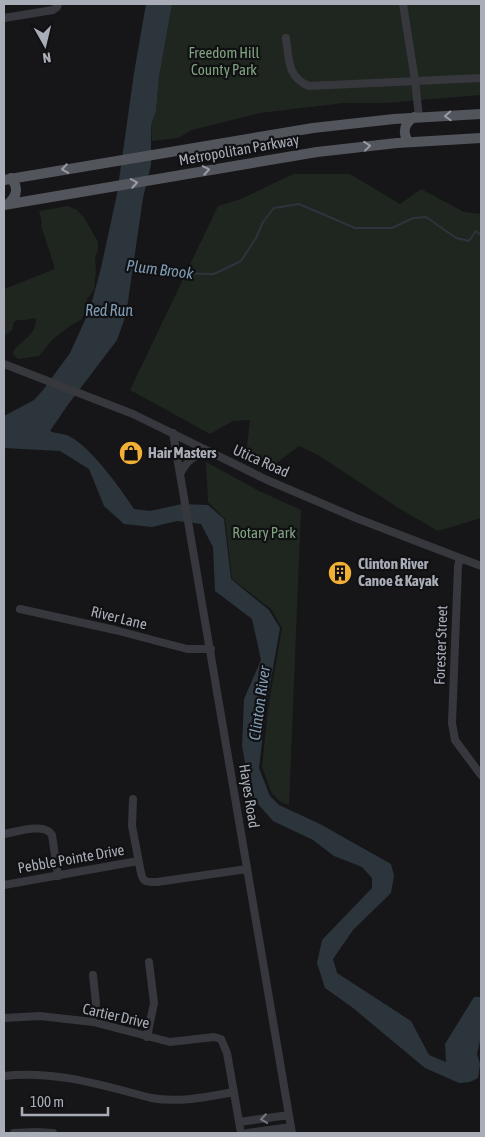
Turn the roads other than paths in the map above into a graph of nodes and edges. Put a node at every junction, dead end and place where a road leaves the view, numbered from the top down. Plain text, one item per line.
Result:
1 (58, 4) edge
2 (403, 4) edge
3 (4, 18) edge
4 (286, 38) dead end
5 (481, 78) edge
6 (415, 80) junction
7 (481, 114) edge
8 (416, 117) junction
9 (481, 138) edge
10 (408, 142) junction
11 (7, 179) edge
12 (6, 205) edge
13 (4, 364) edge
14 (173, 434) junction
15 (208, 452) junction
16 (180, 474) junction
17 (460, 558) junction
18 (481, 566) edge
19 (20, 609) dead end
20 (211, 649) junction
21 (481, 776) edge
22 (133, 799) dead end
23 (4, 834) edge
24 (138, 861) junction
25 (247, 869) junction
26 (58, 876) junction
27 (4, 885) edge
28 (149, 962) dead end
29 (93, 975) dead end
30 (4, 1018) edge
31 (93, 1022) junction
32 (148, 1037) junction
33 (4, 1076) edge
34 (234, 1092) junction
35 (289, 1115) junction
36 (239, 1122) junction
37 (292, 1130) edge
38 (14, 1133) edge
39 (53, 1133) edge
40 (240, 1133) edge
41 (248, 1133) edge

1 - 3 street
2 - 6 street
4 - 6 street
5 - 6 street
6 - 8 street
7 -> 8 main road, Metropolitan Parkway
8 - 10 main road
8 -> 11 main road, Metropolitan Parkway
9 - 10 main road, Metropolitan Parkway
12 -> 10 main road, Metropolitan Parkway
11 - 12 main road
13 - 14 street, Utica Road
14 - 15 street, Utica Road
14 - 16 street, Hayes Road
15 - 16 street
15 - 17 street, Utica Road
16 - 20 street, Hayes Road
17 - 18 street, Utica Road
17 - 21 street, Forester Street
19 - 20 street, River Lane
20 - 25 street, Hayes Road
22 - 24 street
23 - 26 street
24 - 25 street, Pebble Pointe Drive
24 - 26 street, Pebble Pointe Drive
25 - 35 street, Hayes Road
26 - 27 street, Pebble Pointe Drive
28 - 32 street
29 - 31 street
30 - 31 street, Cartier Drive
31 - 32 street, Cartier Drive
32 - 34 street, Cartier Drive
33 - 34 street
34 - 36 street
35 -> 36 street
35 - 37 street, Hayes Road
36 - 40 street
37 - 41 street
38 - 39 street

